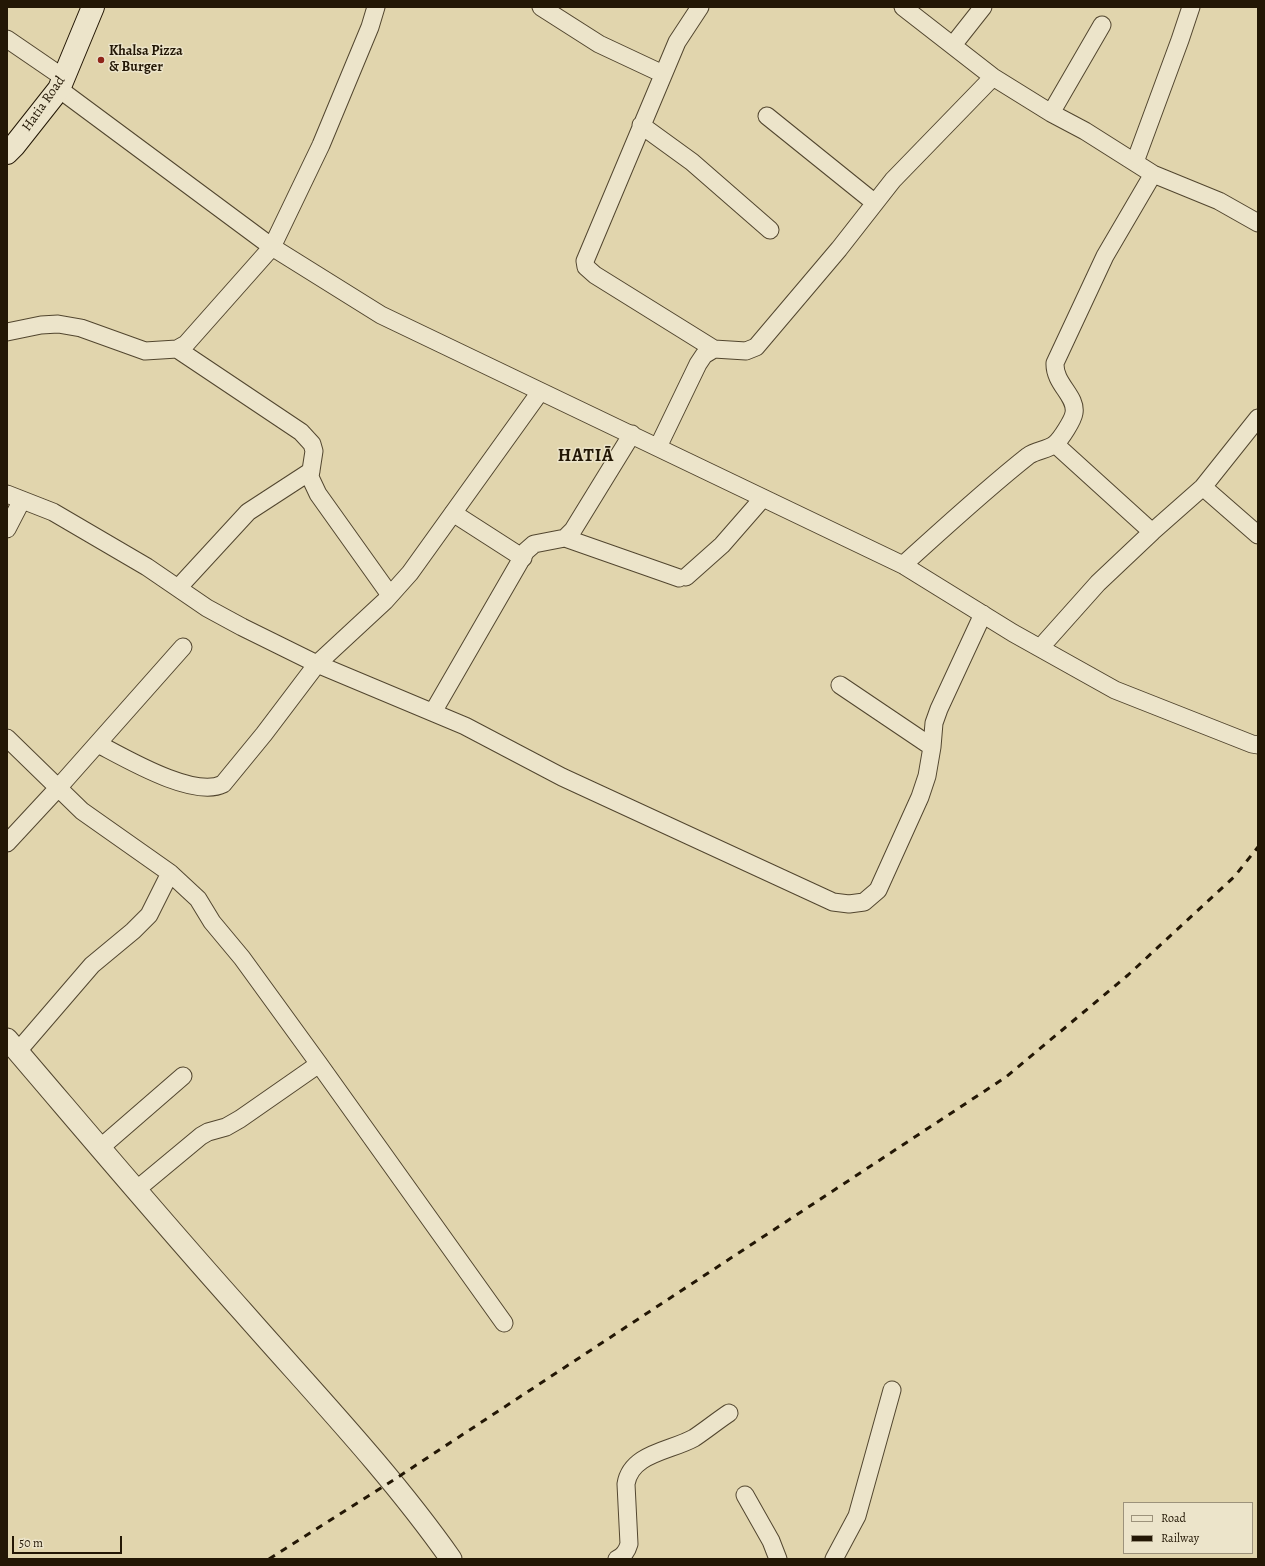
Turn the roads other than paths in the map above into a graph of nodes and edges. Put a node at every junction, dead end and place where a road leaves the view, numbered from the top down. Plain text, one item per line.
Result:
1 (93, 7) edge
2 (376, 7) edge
3 (541, 7) edge
4 (700, 7) edge
5 (903, 7) edge
6 (983, 7) edge
7 (1190, 7) edge
8 (1102, 25) dead end
9 (7, 39) edge
10 (953, 45) junction
11 (663, 74) junction
12 (994, 77) junction
13 (62, 83) junction
14 (1051, 113) junction
15 (767, 116) dead end
16 (641, 125) junction
17 (7, 153) edge
18 (1135, 162) junction
19 (1153, 174) junction
20 (875, 203) junction
21 (1258, 223) edge
22 (770, 230) dead end
23 (272, 247) junction
24 (7, 332) edge
25 (177, 349) junction
26 (714, 349) junction
27 (540, 392) junction
28 (1258, 418) edge
29 (632, 434) junction
30 (1055, 444) junction
31 (658, 447) junction
32 (311, 471) junction
33 (1203, 487) junction
34 (14, 497) edge
35 (762, 498) junction
36 (453, 513) junction
37 (7, 529) edge
38 (1152, 532) junction
39 (1258, 535) edge
40 (565, 538) junction
41 (523, 558) junction
42 (903, 565) junction
43 (178, 588) junction
44 (390, 595) junction
45 (982, 614) junction
46 (183, 647) dead end
47 (1040, 648) junction
48 (317, 664) junction
49 (840, 685) dead end
50 (433, 712) junction
51 (7, 738) edge
52 (98, 744) junction
53 (1258, 745) edge
54 (932, 747) junction
55 (58, 788) junction
56 (7, 843) edge
57 (170, 873) junction
58 (12, 1045) edge
59 (319, 1064) junction
60 (183, 1076) dead end
61 (100, 1148) junction
62 (136, 1190) junction
63 (504, 1323) dead end
64 (892, 1390) dead end
65 (729, 1413) dead end
66 (745, 1495) dead end
67 (451, 1559) edge
68 (617, 1559) edge
69 (778, 1559) edge
70 (834, 1559) edge

1 - 13 main road, Hatia Road
2 - 23 street
3 - 11 street
4 - 11 street
5 - 10 street
6 - 10 street
7 - 18 street
8 - 14 street
9 - 13 street
10 - 12 street
11 - 16 street
12 - 14 street
12 - 20 street
13 - 17 main road, Hatia Road
13 - 23 street
14 - 18 street
15 - 20 street
16 - 22 street
16 - 26 street
18 - 19 street
19 - 21 street
19 - 30 street
20 - 26 street
23 - 25 street
23 - 27 street
24 - 25 street
25 - 32 street
26 - 31 street
27 - 29 street
27 - 36 street
28 - 33 street
29 - 31 street
29 - 40 street
30 - 38 street
30 - 42 street
31 - 35 street
32 - 43 street
32 - 44 street
33 - 38 street
33 - 39 street
34 - 37 street
34 - 43 street
35 - 40 street
35 - 42 street
36 - 41 street
36 - 44 street
38 - 47 street
40 - 41 street
41 - 50 street
42 - 45 street
43 - 48 street
44 - 48 street
45 - 47 street
45 - 54 street
46 - 52 street
47 - 53 street
48 - 50 street
48 - 52 street
49 - 54 street
50 - 54 street
51 - 55 street
52 - 55 street
55 - 56 street
55 - 57 street
57 - 58 street
57 - 59 street
58 - 61 street
59 - 62 street
59 - 63 street
60 - 61 street
61 - 62 street
62 - 67 street
64 - 70 street
65 - 68 street
66 - 69 street

